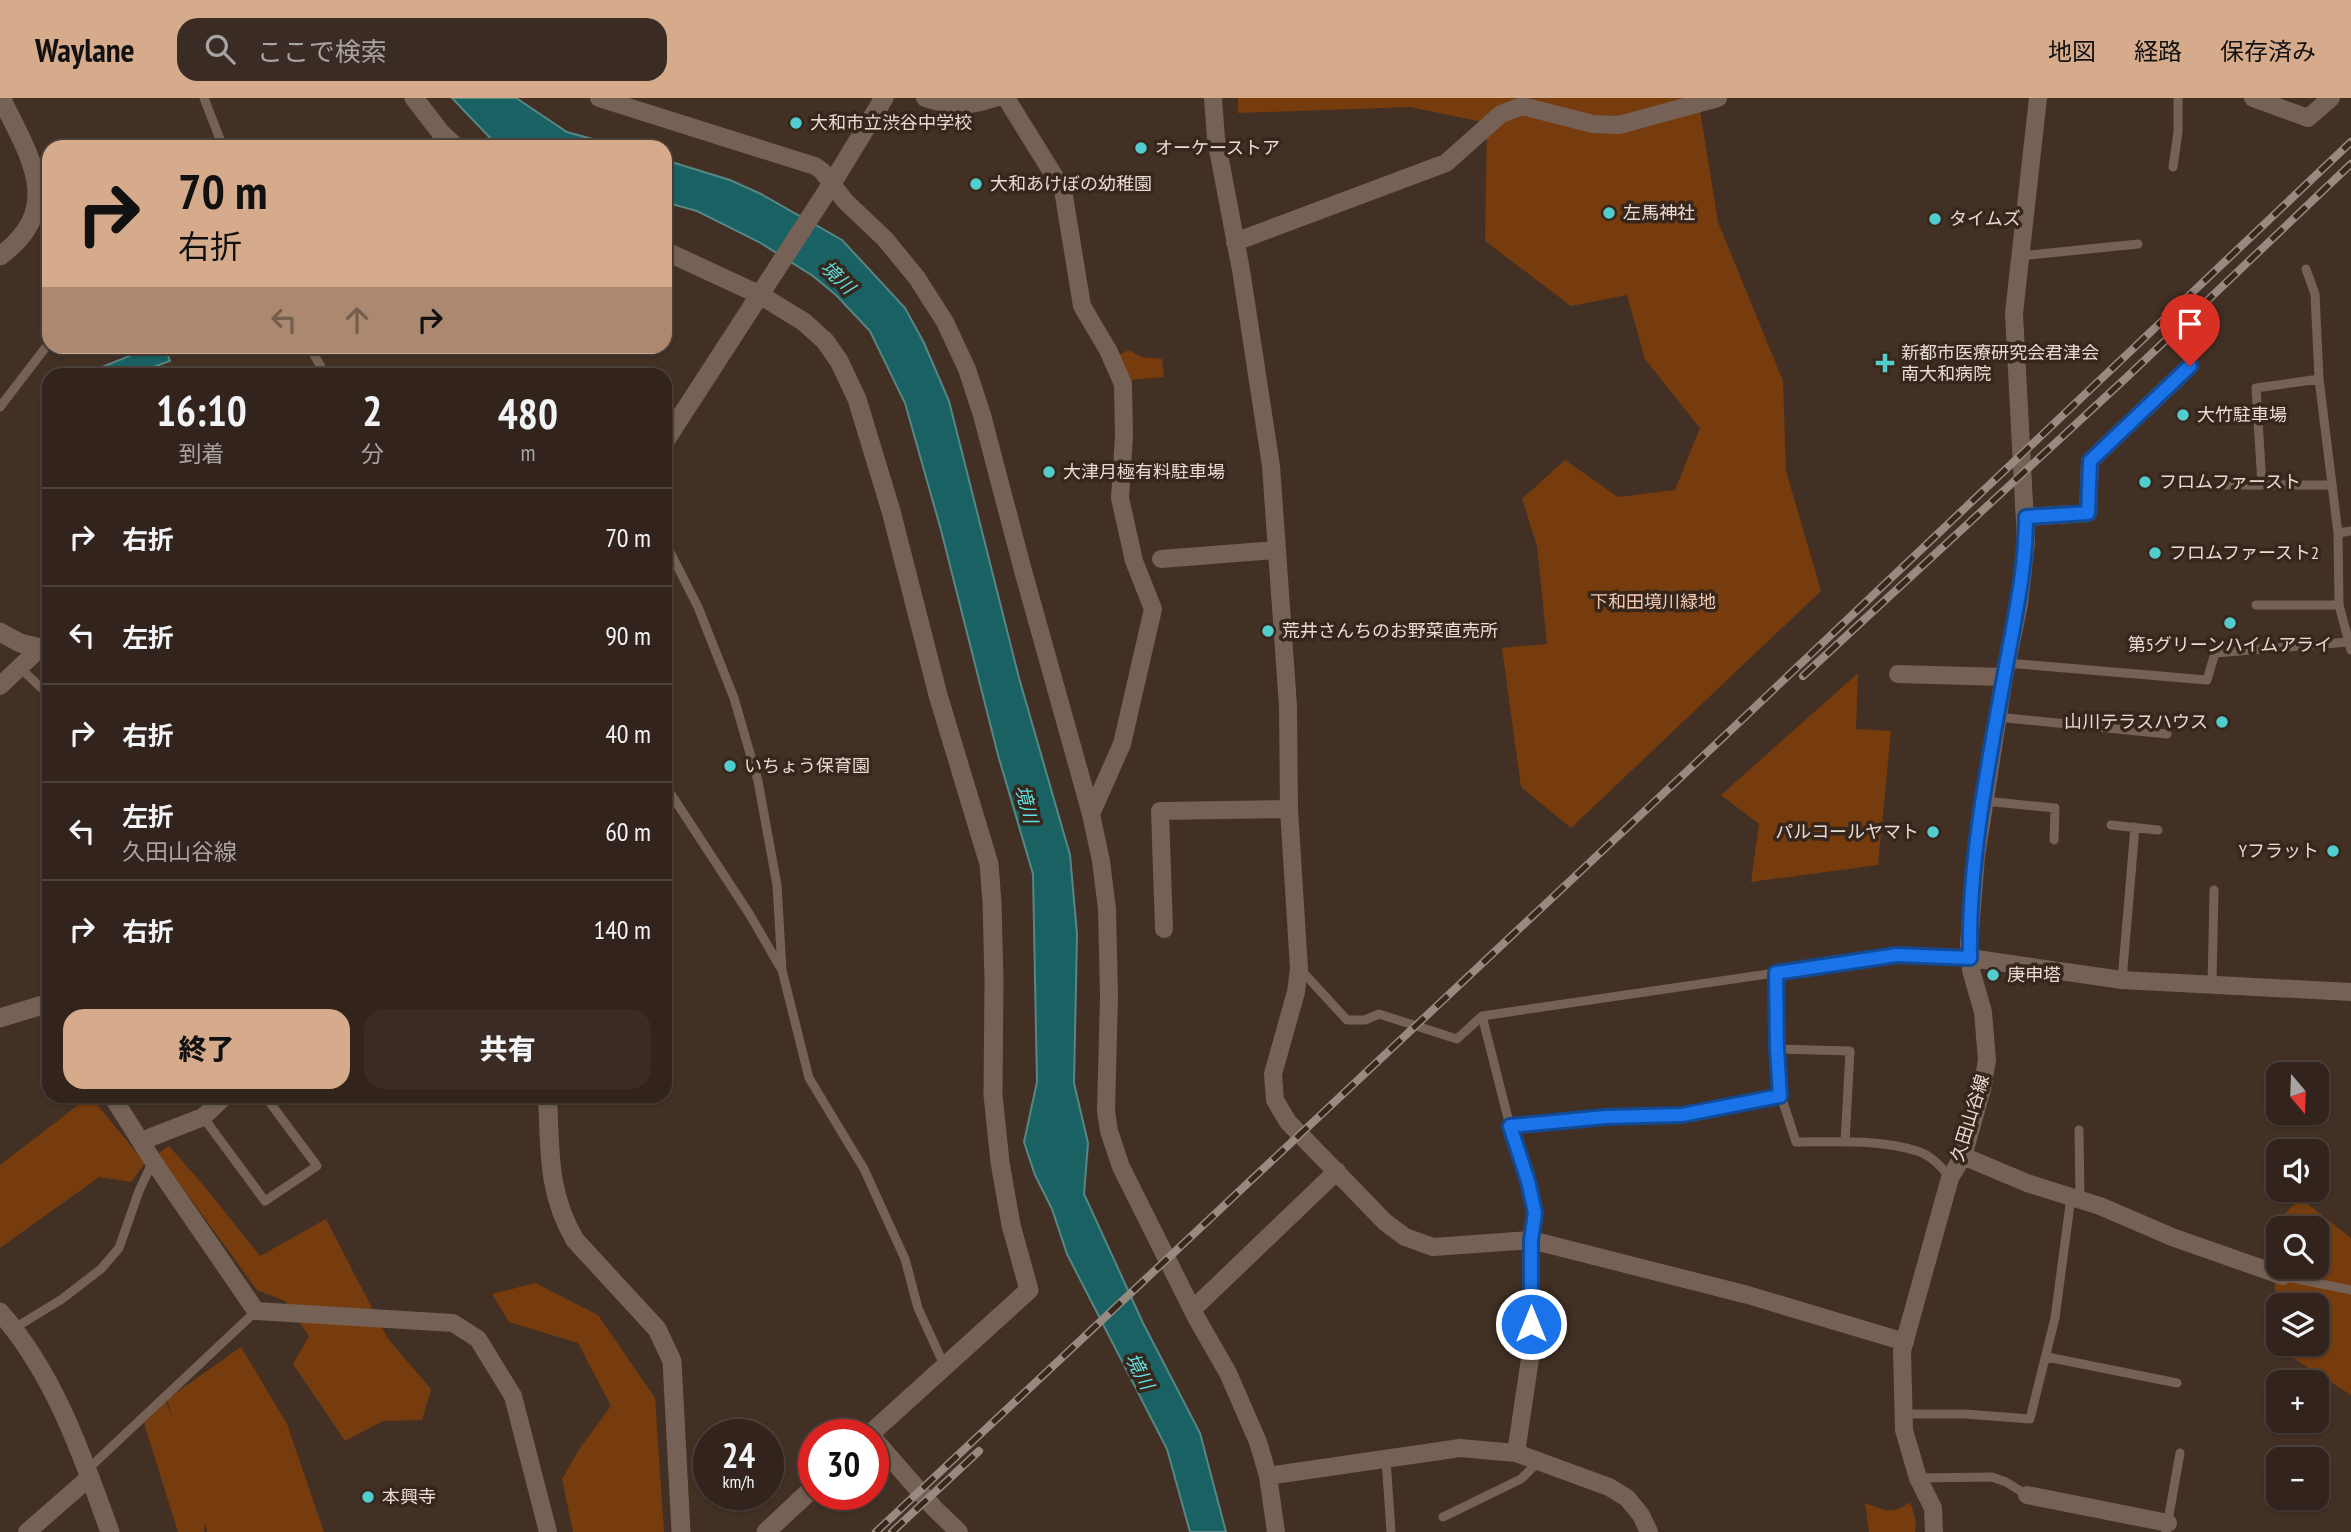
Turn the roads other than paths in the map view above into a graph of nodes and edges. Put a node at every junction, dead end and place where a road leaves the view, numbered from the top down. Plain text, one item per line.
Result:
1 (1, 98) edge
2 (204, 98) edge
3 (414, 98) edge
4 (598, 98) edge
5 (884, 98) edge
6 (925, 98) edge
7 (995, 98) edge
8 (1006, 98) edge
9 (1213, 98) edge
10 (1718, 98) edge
11 (2038, 98) edge
12 (2178, 98) edge
13 (2253, 98) edge
14 (2331, 98) edge
15 (220, 140) edge
16 (449, 140) edge
17 (2173, 167) dead end
18 (826, 192) junction
19 (1235, 242) junction
20 (2138, 244) dead end
21 (672, 254) edge
22 (0, 256) edge
23 (2020, 256) junction
24 (2306, 269) dead end
25 (760, 295) junction
26 (42, 352) edge
27 (2190, 366) dead end
28 (2319, 379) junction
29 (0, 407) edge
30 (672, 430) edge
31 (2225, 485) dead end
32 (2262, 485) junction
33 (2332, 485) junction
34 (2026, 517) junction
35 (2351, 531) edge
36 (2338, 533) junction
37 (1276, 550) junction
38 (672, 556) edge
39 (1161, 559) dead end
40 (2256, 605) dead end
41 (2339, 605) junction
42 (0, 632) edge
43 (2350, 646) edge
44 (42, 648) edge
45 (42, 651) edge
46 (20, 668) junction
47 (2006, 670) junction
48 (1898, 674) dead end
49 (0, 686) edge
50 (42, 688) edge
51 (1997, 717) junction
52 (2167, 734) dead end
53 (672, 796) edge
54 (1984, 802) junction
55 (1289, 809) junction
56 (1091, 814) junction
57 (2111, 825) dead end
58 (2135, 827) junction
59 (2158, 830) dead end
60 (2054, 840) dead end
61 (2214, 890) dead end
62 (1164, 929) dead end
63 (1970, 958) junction
64 (1298, 968) junction
65 (782, 970) junction
66 (1776, 973) junction
67 (2122, 980) junction
68 (2212, 984) junction
69 (2351, 992) edge
70 (42, 1005) edge
71 (1482, 1016) junction
72 (0, 1018) edge
73 (1777, 1049) junction
74 (1780, 1096) junction
75 (116, 1103) edge
76 (218, 1103) edge
77 (270, 1103) edge
78 (547, 1103) edge
79 (203, 1117) junction
80 (1510, 1126) junction
81 (2080, 1130) dead end
82 (1844, 1142) junction
83 (142, 1143) junction
84 (1963, 1156) junction
85 (153, 1161) junction
86 (1337, 1171) junction
87 (1950, 1178) junction
88 (2076, 1198) junction
89 (1531, 1240) junction
90 (2266, 1270) edge
91 (2298, 1279) edge
92 (2351, 1290) edge
93 (1193, 1309) junction
94 (256, 1311) junction
95 (0, 1312) edge
96 (6, 1331) edge
97 (1905, 1342) junction
98 (2047, 1357) junction
99 (944, 1365) junction
100 (2177, 1383) dead end
101 (1903, 1414) junction
102 (888, 1419) edge
103 (1516, 1453) junction
104 (2180, 1453) dead end
105 (889, 1456) edge
106 (1386, 1459) junction
107 (1539, 1461) junction
108 (88, 1474) junction
109 (1268, 1476) junction
110 (1919, 1478) junction
111 (2027, 1495) joint
112 (798, 1502) edge
113 (1443, 1517) dead end
114 (2167, 1527) edge
115 (1645, 1530) edge
116 (27, 1532) edge
117 (110, 1532) edge
118 (548, 1532) edge
119 (681, 1532) edge
120 (766, 1532) edge
121 (959, 1532) edge
122 (1276, 1532) edge
123 (1391, 1532) edge
124 (1934, 1532) edge

1 - 22 street
2 - 15 lane
3 - 16 street
4 - 18 street
5 - 18 street
6 - 7 street
8 - 56 street
9 - 19 street
10 - 19 street
11 - 23 street, 久田山谷線
12 - 17 lane
13 - 14 street
18 - 25 street
18 - 56 street
19 - 37 street
20 - 23 lane
21 - 25 street
23 - 34 street, 久田山谷線
24 - 28 lane
25 - 30 street
25 - 99 street
26 - 29 lane
27 - 34 street
28 - 32 lane
28 - 33 lane
31 - 32 lane
32 - 33 lane
33 - 36 lane
34 - 47 street, 久田山谷線
35 - 36 lane
36 - 41 lane
37 - 39 street
37 - 55 street
38 - 65 lane
40 - 41 lane
41 - 43 lane
42 - 44 street
43 - 47 lane
45 - 46 street
46 - 49 street
46 - 50 lane
47 - 48 street
47 - 51 street, 久田山谷線
51 - 52 lane
51 - 54 street, 久田山谷線
53 - 65 lane
54 - 60 lane
54 - 63 street, 久田山谷線
55 - 62 street
55 - 64 street
56 - 93 street
57 - 58 lane
58 - 59 lane
58 - 67 lane
61 - 68 lane
63 - 66 lane
63 - 67 street
63 - 84 street, 久田山谷線
64 - 71 lane
64 - 86 street
65 - 99 lane
66 - 71 lane
66 - 73 lane
67 - 68 street
68 - 69 street
70 - 72 street
71 - 80 lane
73 - 74 lane
73 - 82 lane
74 - 80 lane
74 - 82 lane
75 - 83 street
76 - 79 street
77 - 79 lane
78 - 119 street
79 - 83 street
80 - 89 lane
81 - 88 lane
82 - 87 lane
83 - 85 street
84 - 87 street, 久田山谷線
84 - 88 street
85 - 94 street
85 - 96 lane
86 - 89 street
86 - 93 street
87 - 97 street, 久田山谷線
88 - 90 street
88 - 98 lane
89 - 97 street
89 - 103 street
91 - 92 lane
93 - 109 street
94 - 108 lane
94 - 118 street
95 - 96 street
96 - 108 street
97 - 101 street, 久田山谷線
98 - 100 lane
98 - 101 lane
99 - 102 street
101 - 110 street, 久田山谷線
103 - 106 street
103 - 107 street
104 - 114 lane
105 - 121 street
106 - 109 street
106 - 123 lane
107 - 113 lane
107 - 115 street
108 - 116 street
108 - 117 street
109 - 122 street
110 - 111 lane
110 - 124 street, 久田山谷線
111 - 114 street
112 - 120 street

